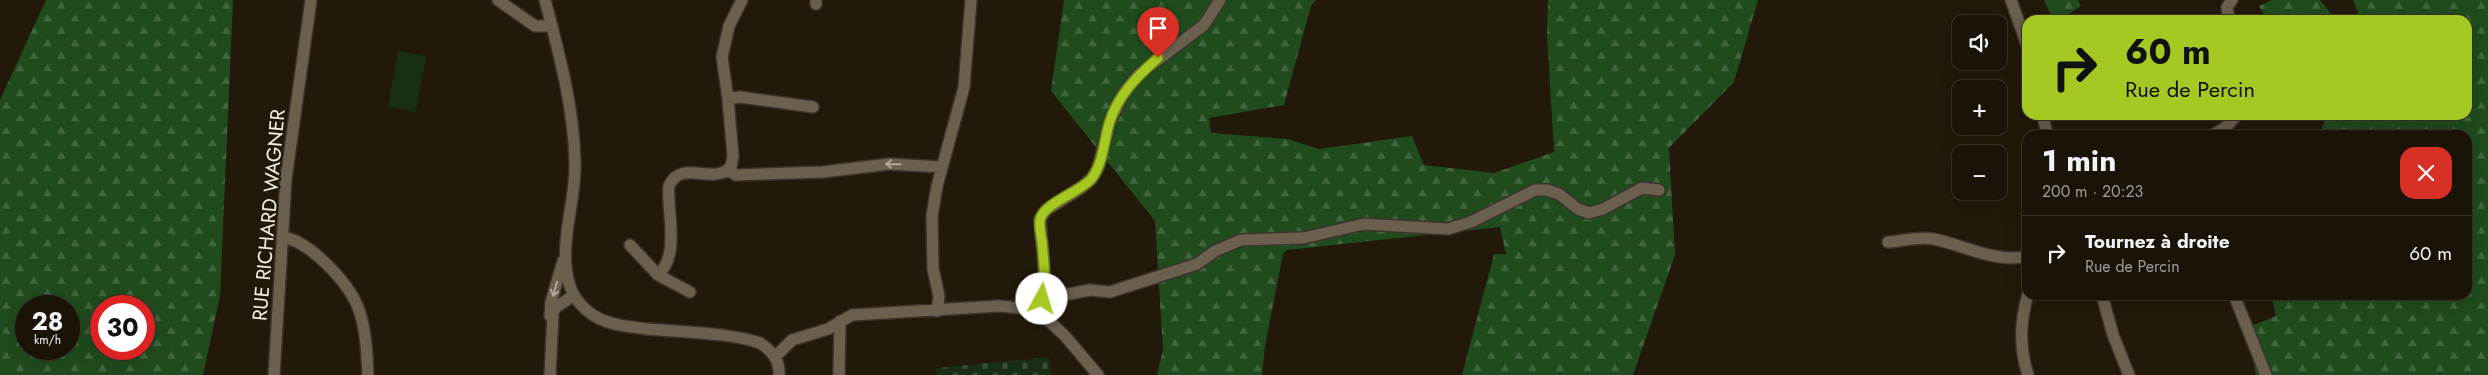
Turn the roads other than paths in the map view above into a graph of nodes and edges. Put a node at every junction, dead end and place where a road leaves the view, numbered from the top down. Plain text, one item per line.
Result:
1 (311, 0) edge
2 (498, 0) edge
3 (545, 0) edge
4 (742, 0) edge
5 (971, 0) edge
6 (1220, 0) edge
7 (2011, 0) edge
8 (2226, 2) edge
9 (2228, 15) edge
10 (552, 26) junction
11 (2022, 31) edge
12 (728, 99) junction
13 (813, 107) dead end
14 (2232, 120) edge
15 (2221, 130) edge
16 (942, 167) junction
17 (728, 170) junction
18 (1659, 190) dead end
19 (283, 237) junction
20 (1888, 242) dead end
21 (630, 245) dead end
22 (565, 252) junction
23 (2022, 256) edge
24 (658, 275) junction
25 (690, 292) dead end
26 (574, 295) junction
27 (1042, 299) junction
28 (2026, 300) edge
29 (2103, 300) edge
30 (2236, 300) edge
31 (1030, 309) junction
32 (936, 311) junction
33 (840, 321) junction
34 (551, 328) junction
35 (776, 356) junction
36 (274, 375) edge
37 (368, 375) edge
38 (550, 375) edge
39 (779, 375) edge
40 (839, 375) edge
41 (1098, 375) edge
42 (2028, 375) edge
43 (2129, 375) edge
44 (2266, 375) edge

1 - 19 street, RUE RICHARD WAGNER
2 - 10 street
3 - 10 street
4 - 12 street
5 - 16 street
6 - 27 street
7 - 11 street
8 - 9 street
10 - 22 street
12 - 13 street
12 - 17 street
14 - 15 street
16 -> 17 street
16 - 32 street
17 - 24 street
18 - 27 street
19 - 36 street, RUE RICHARD WAGNER
19 - 37 street
20 - 23 street
21 - 24 street
22 - 26 street
22 -> 34 street
24 - 25 street
26 - 34 street
26 - 35 street
27 - 31 street
28 - 42 street
29 - 43 street
30 - 44 street
31 - 32 street
31 - 41 street
32 - 33 street
33 - 35 street
33 - 40 street
34 - 38 street
35 - 39 street

